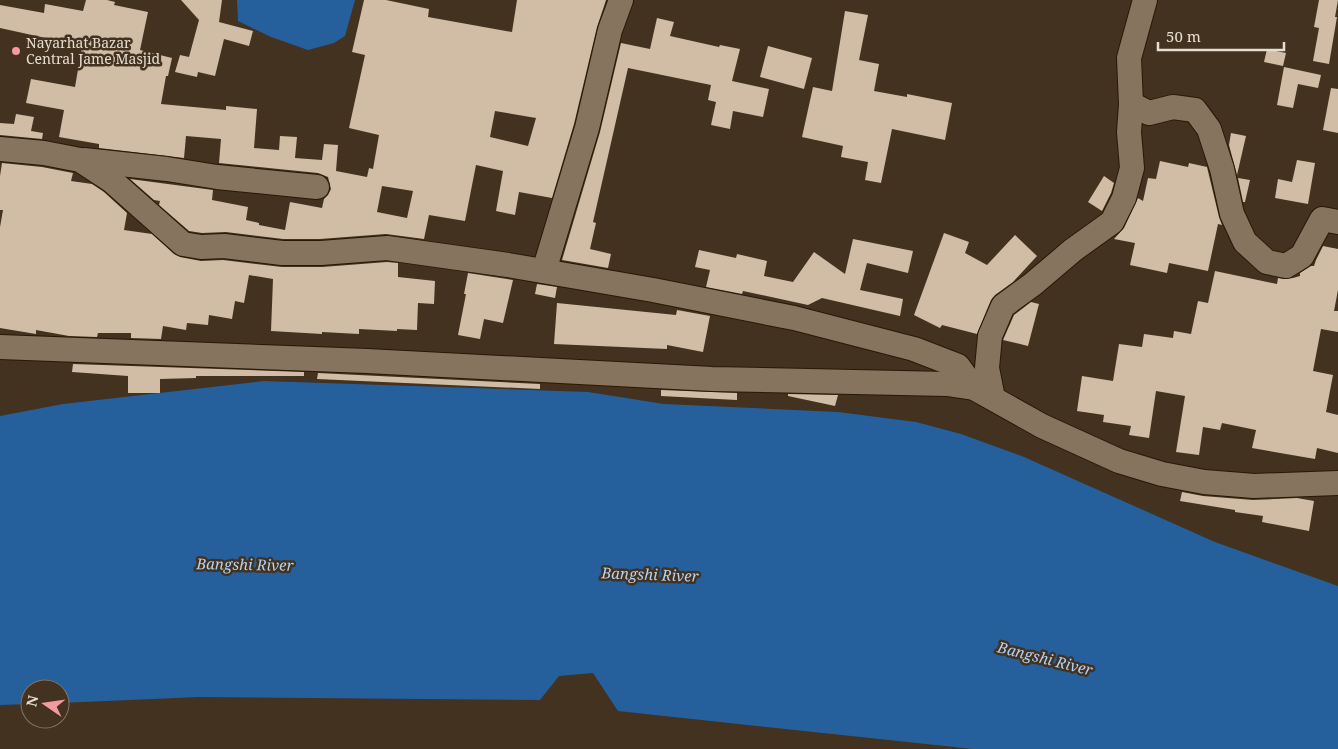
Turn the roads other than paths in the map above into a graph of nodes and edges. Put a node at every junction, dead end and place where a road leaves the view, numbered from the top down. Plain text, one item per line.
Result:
1 (621, 0) edge
2 (1145, 0) edge
3 (1131, 104) junction
4 (0, 149) edge
5 (80, 160) junction
6 (317, 187) dead end
7 (1338, 222) edge
8 (544, 271) junction
9 (0, 347) edge
10 (984, 393) junction
11 (1338, 483) edge

1 - 8 street
2 - 3 street
3 - 7 street
3 - 10 street
4 - 5 street
5 - 6 street
5 - 8 street
8 - 10 street
9 - 10 street
10 - 11 street

